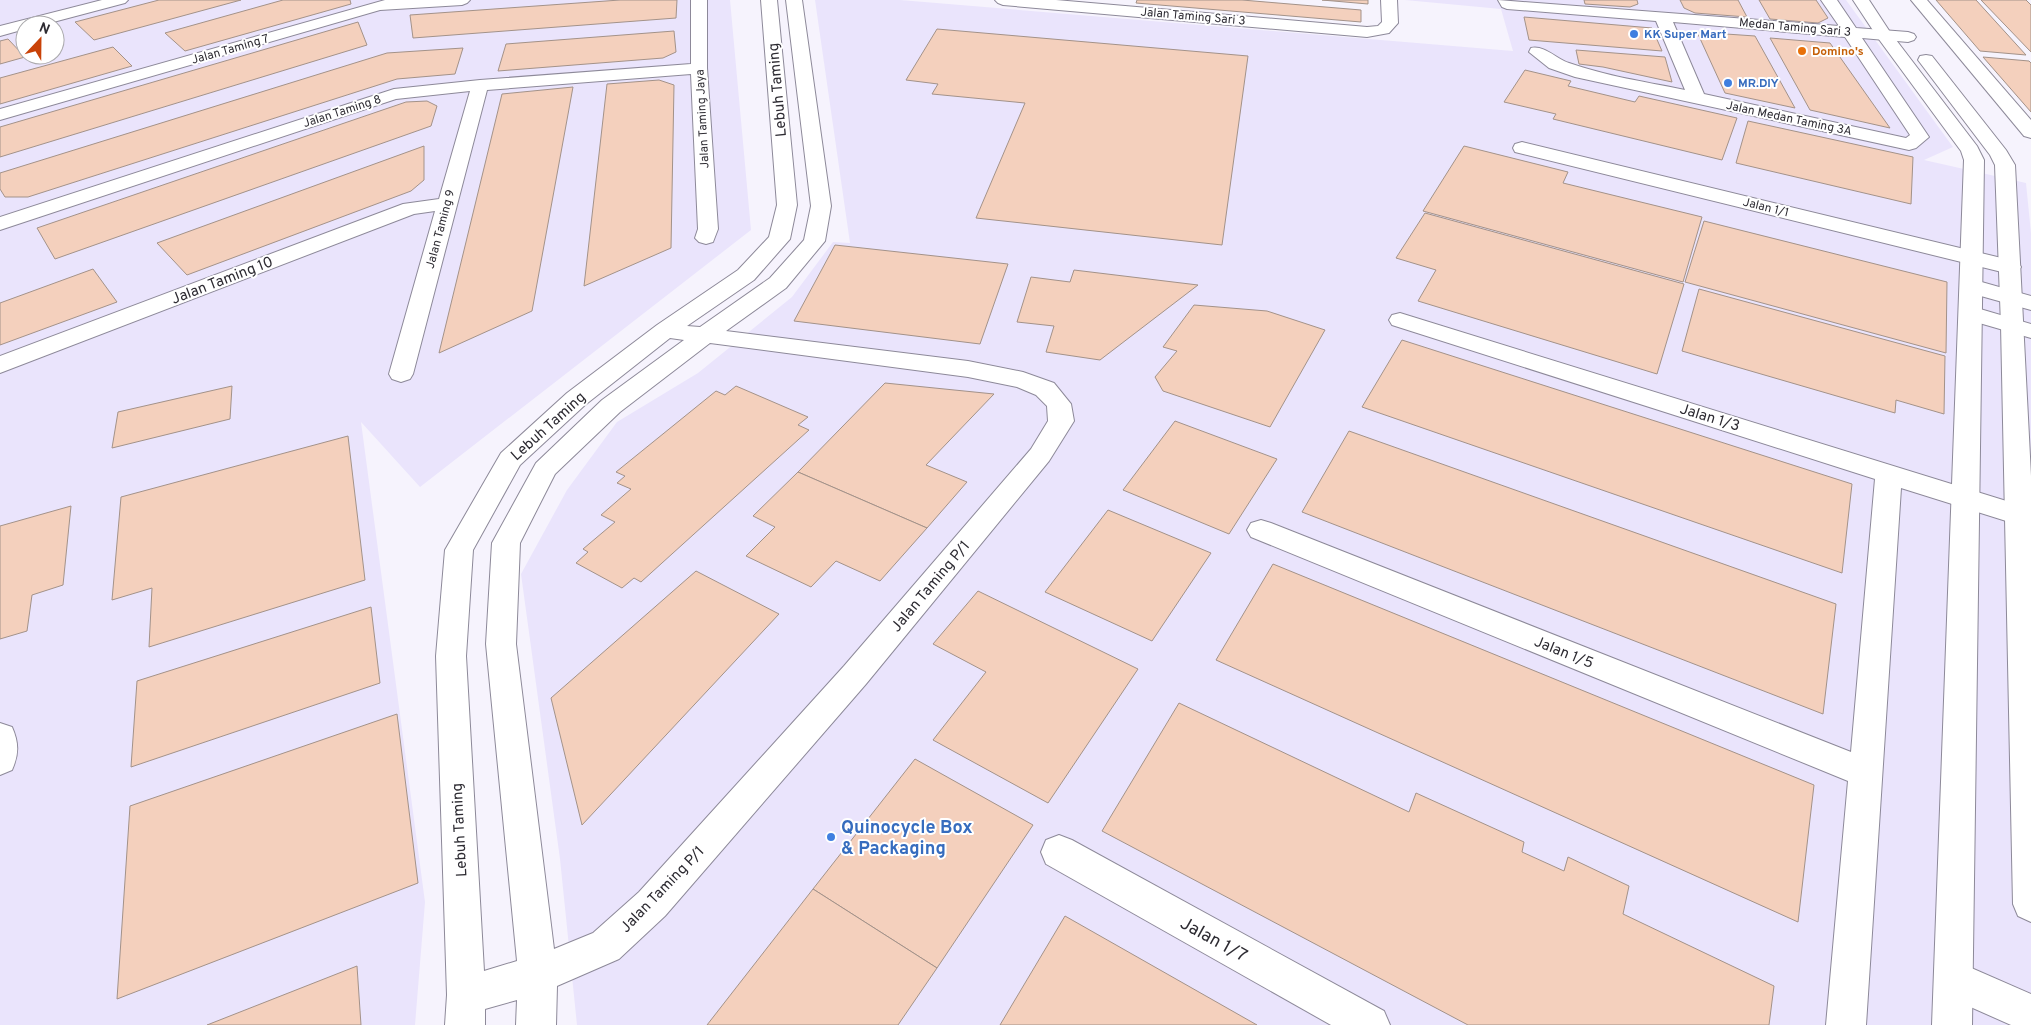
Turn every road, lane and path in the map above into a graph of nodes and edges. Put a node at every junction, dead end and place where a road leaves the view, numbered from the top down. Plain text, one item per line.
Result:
1 (120, 0) edge
2 (462, 0) edge
3 (699, 0) edge
4 (769, 0) edge
5 (794, 0) edge
6 (1003, 0) edge
7 (1389, 0) edge
8 (1506, 0) edge
9 (1649, 0) edge
10 (1669, 0) edge
11 (1829, 0) edge
12 (1861, 0) edge
13 (1882, 0) edge
14 (1919, 0) edge
15 (1665, 16) junction
16 (0, 31) edge
17 (1850, 32) junction
18 (1896, 36) junction
19 (1537, 52) dead end
20 (699, 68) junction
21 (480, 85) junction
22 (1697, 98) junction
23 (0, 115) edge
24 (2031, 132) edge
25 (1522, 148) dead end
26 (447, 204) junction
27 (0, 224) edge
28 (706, 238) dead end
29 (1972, 258) junction
30 (2010, 267) junction
31 (1971, 286) junction
32 (2021, 300) edge
33 (1970, 312) junction
34 (1400, 320) dead end
35 (2022, 328) edge
36 (666, 330) junction
37 (705, 334) junction
38 (0, 365) edge
39 (400, 374) dead end
40 (1889, 474) junction
41 (1965, 498) junction
42 (2019, 515) junction
43 (1262, 530) dead end
44 (0, 737) edge
45 (0, 760) edge
46 (1866, 773) junction
47 (1059, 852) dead end
48 (2031, 904) edge
49 (538, 975) junction
50 (1953, 979) junction
51 (466, 995) junction
52 (2031, 1014) edge
53 (465, 1025) edge
54 (536, 1025) edge
55 (1370, 1025) edge
56 (1846, 1025) edge
57 (1952, 1025) edge

1 - 16 street
2 - 23 street, Jalan Taming 7
3 - 20 street, Jalan Taming Jaya
4 - 36 street, Lebuh Taming
5 - 37 street, Lebuh Taming
6 - 7 street, Jalan Taming Sari 3
8 - 15 street, Medan Taming Sari 3
9 - 15 street
10 - 15 street
11 - 17 street
12 - 18 street
13 - 18 street
14 - 24 street
15 - 17 street, Medan Taming Sari 3
15 - 22 street
17 - 18 street, Medan Taming Sari 3
17 - 22 street, Jalan Medan Taming 3A
18 - 29 street
18 - 30 street
19 - 22 street, Jalan Medan Taming 3A
20 - 21 street, Jalan Taming 8
20 - 28 street, Jalan Taming Jaya
21 - 26 street, Jalan Taming 9
21 - 27 street, Jalan Taming 8
25 - 29 street, Jalan 1/1
26 - 38 street, Jalan Taming 10
26 - 39 street, Jalan Taming 9
29 - 30 street, Jalan 1/1
29 - 31 street
30 - 32 street
31 - 32 street
31 - 33 street
32 - 35 street
33 - 35 street
33 - 41 street
34 - 40 street, Jalan 1/3
35 - 42 street
36 - 37 street, Jalan Taming P/1
36 - 51 street, Lebuh Taming
37 - 49 street, Lebuh Taming
37 - 49 street, Jalan Taming P/1
40 - 41 street, Jalan 1/3
40 - 46 street
41 - 42 street, Jalan 1/3
41 - 50 street
42 - 48 street
43 - 46 street, Jalan 1/5
44 - 45 street
46 - 56 street
47 - 55 street, Jalan 1/7
49 - 51 street, Jalan Taming P/1
49 - 54 street, Lebuh Taming
50 - 52 street
50 - 57 street
51 - 53 street, Lebuh Taming

